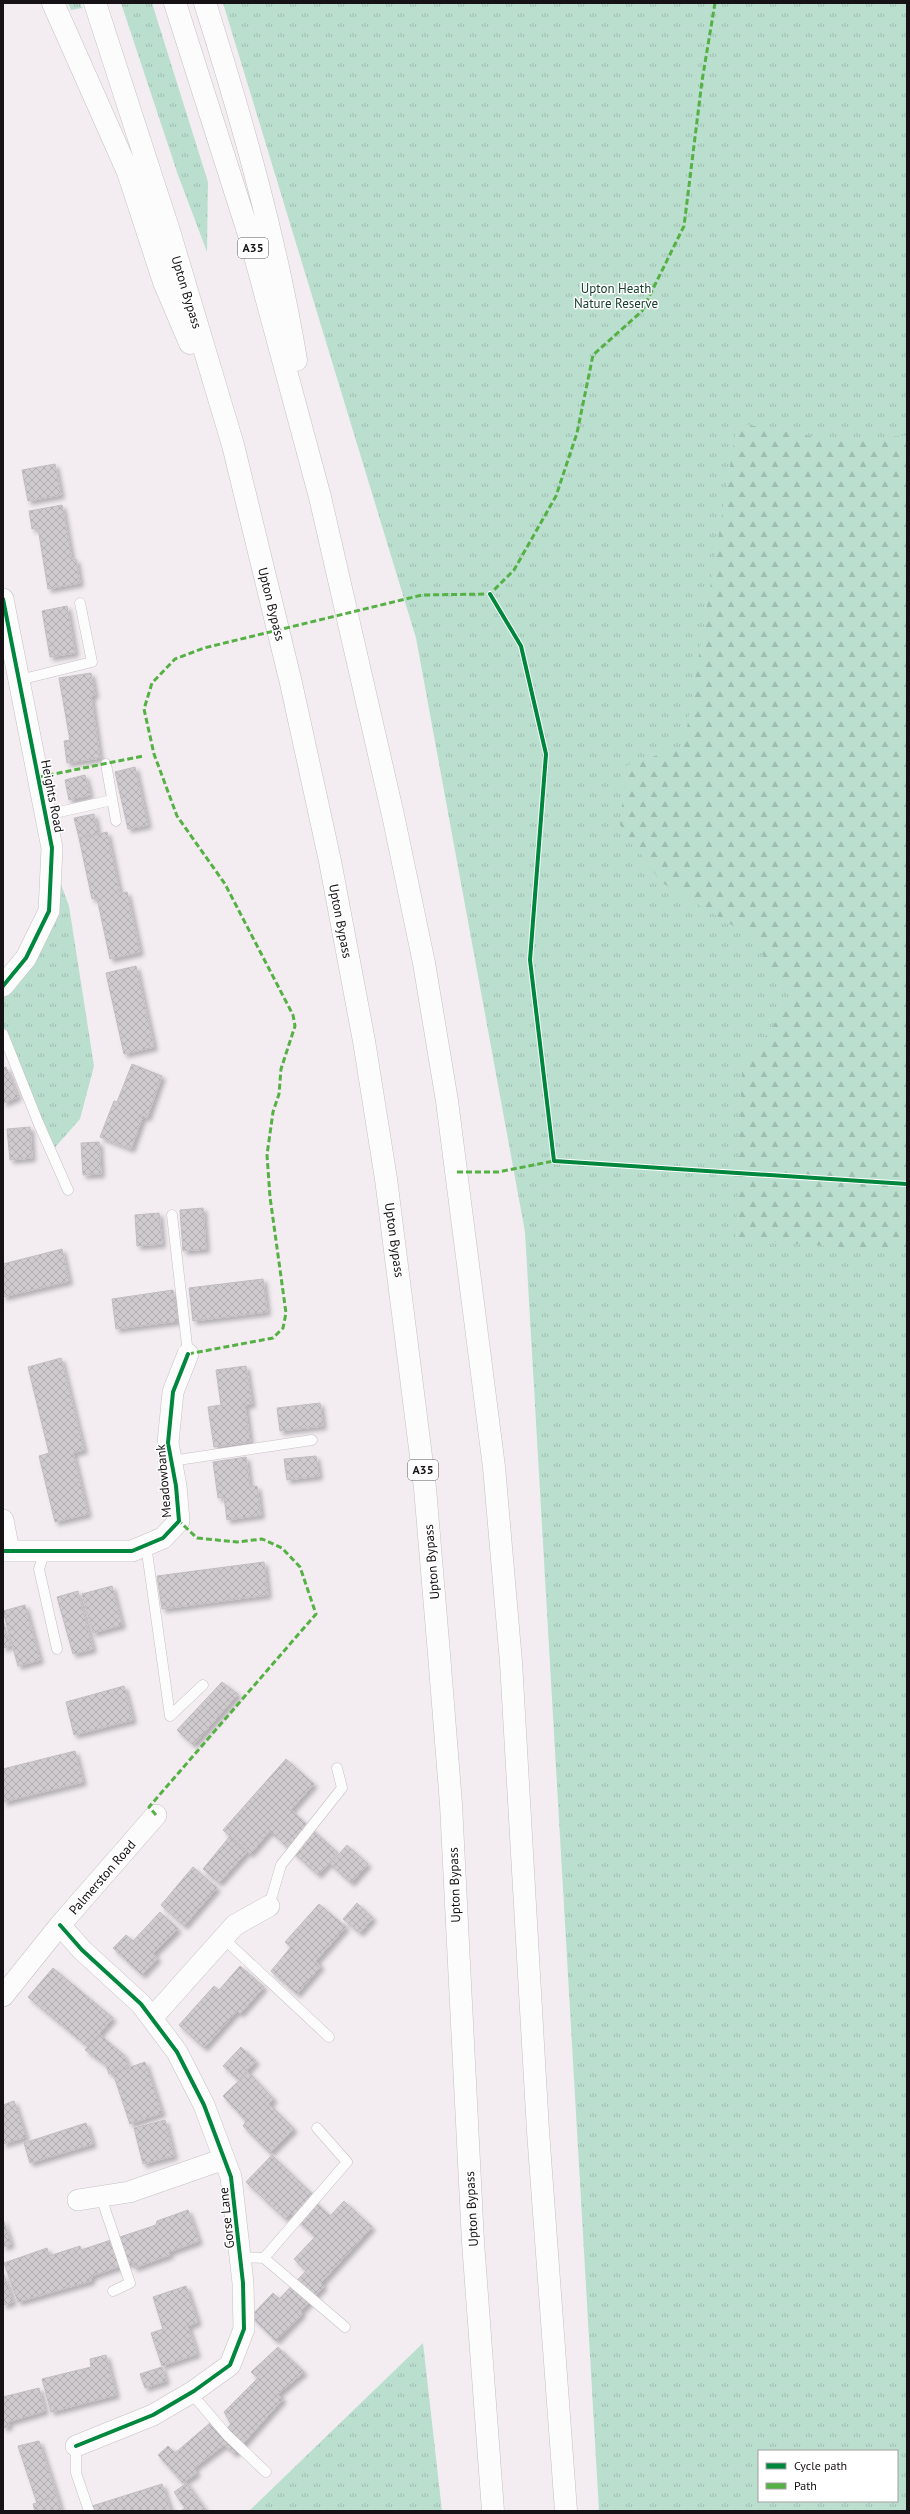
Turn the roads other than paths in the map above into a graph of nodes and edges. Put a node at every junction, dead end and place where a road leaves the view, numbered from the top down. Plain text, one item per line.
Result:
1 (53, 3) edge
2 (95, 3) edge
3 (175, 3) edge
4 (205, 3) edge
5 (233, 445) junction
6 (320, 497) junction
7 (3, 599) edge
8 (80, 603) dead end
9 (19, 680) junction
10 (106, 764) dead end
11 (112, 800) junction
12 (46, 815) junction
13 (116, 821) dead end
14 (3, 986) edge
15 (3, 1034) edge
16 (68, 1190) dead end
17 (172, 1215) dead end
18 (188, 1354) joint
19 (312, 1440) dead end
20 (171, 1461) junction
21 (3, 1520) edge
22 (146, 1545) junction
23 (6, 1551) edge
24 (45, 1551) junction
25 (57, 1649) dead end
26 (203, 1686) dead end
27 (337, 1768) dead end
28 (156, 1815) dead end
29 (269, 1906) joint
30 (60, 1925) junction
31 (222, 1938) junction
32 (3, 1996) edge
33 (152, 2018) junction
34 (329, 2037) dead end
35 (317, 2128) dead end
36 (224, 2159) junction
37 (101, 2197) junction
38 (78, 2200) dead end
39 (240, 2257) junction
40 (264, 2258) junction
41 (113, 2291) dead end
42 (345, 2327) dead end
43 (191, 2393) junction
44 (76, 2446) joint
45 (266, 2472) dead end
46 (89, 2511) edge
47 (493, 2511) edge
48 (566, 2511) edge

1 - 5 highway, A35
2 - 5 highway, Upton Bypass / A35
3 - 6 highway, A35
4 - 6 highway, A35
5 - 47 highway, Upton Bypass / A35
6 - 48 highway, A35
7 - 9 street, Heights Road
8 - 9 lane
9 - 12 street, Heights Road
10 - 11 lane
11 - 12 lane
11 - 13 lane
12 - 14 street, Heights Road
15 - 16 lane
17 - 18 lane
18 - 20 street, Meadowbank
19 - 20 lane
20 - 22 street, Meadowbank
21 - 23 street
22 - 24 street, Meadowbank
22 - 26 lane
23 - 24 street, Meadowbank
24 - 25 lane
27 - 29 lane
28 - 30 street, Palmerston Road
29 - 31 street
30 - 32 street, Palmerston Road
30 - 33 street, Gorse Lane
31 - 33 street
31 - 34 lane
33 - 36 street, Gorse Lane
35 - 40 lane
36 - 37 street
36 - 39 street, Gorse Lane
37 - 38 street
37 - 41 lane
39 - 40 lane
39 - 43 street, Gorse Lane
40 - 42 lane
43 - 44 street, Gorse Lane
43 - 45 lane
44 - 46 lane

